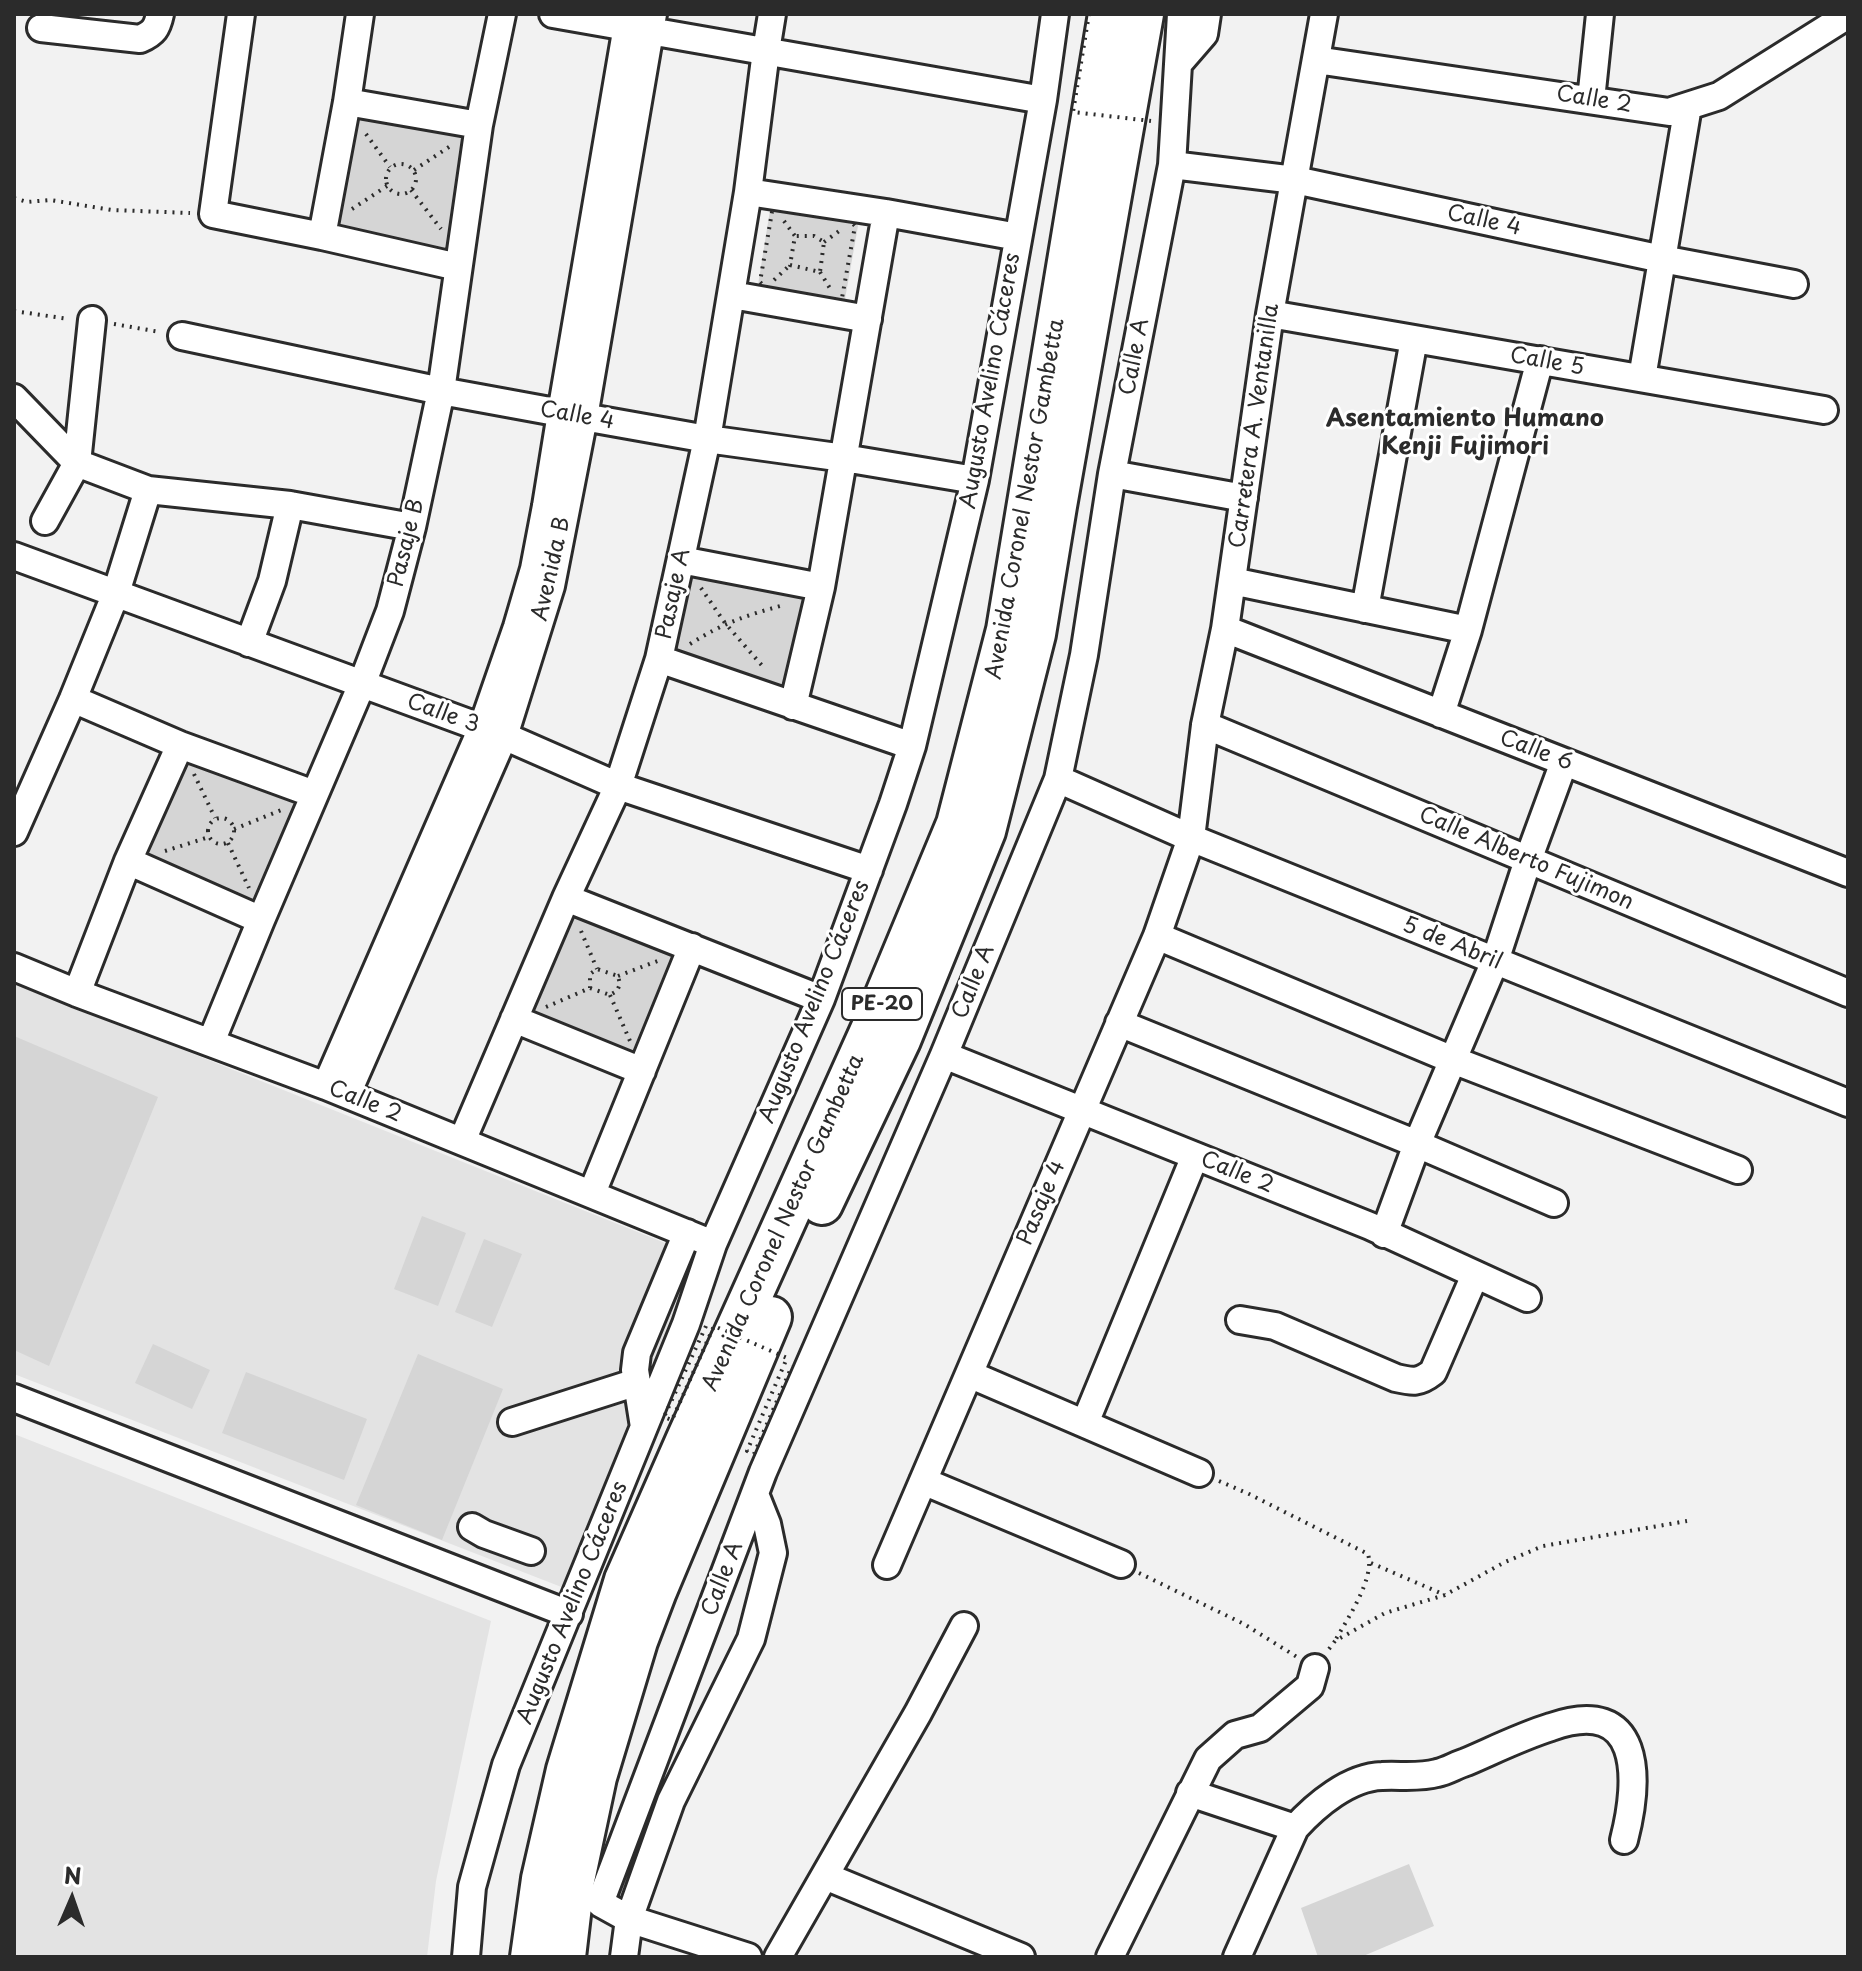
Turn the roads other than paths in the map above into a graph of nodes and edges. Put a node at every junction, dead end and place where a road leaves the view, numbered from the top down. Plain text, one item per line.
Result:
1 (160, 14) edge
2 (241, 14) edge
3 (360, 14) edge
4 (502, 14) edge
5 (553, 14) edge
6 (772, 14) edge
7 (1055, 14) edge
8 (1109, 14) edge
9 (1143, 14) edge
10 (1181, 14) edge
11 (1207, 14) edge
12 (1324, 14) edge
13 (1600, 14) edge
14 (1848, 15) edge
15 (640, 22) edge
16 (41, 28) dead end
17 (766, 51) junction
18 (1316, 60) junction
19 (1178, 64) junction
20 (1043, 100) junction
21 (1591, 100) junction
22 (347, 102) junction
23 (1688, 106) junction
24 (472, 131) junction
25 (1172, 165) junction
26 (1295, 180) junction
27 (748, 192) junction
28 (886, 213) junction
29 (322, 236) junction
30 (1018, 237) junction
31 (1662, 259) junction
32 (458, 267) junction
33 (1794, 284) dead end
34 (732, 295) junction
35 (1270, 314) junction
36 (868, 319) junction
37 (92, 320) dead end
38 (182, 336) dead end
39 (1414, 339) junction
40 (1540, 360) junction
41 (1642, 378) junction
42 (441, 391) junction
43 (14, 398) edge
44 (1824, 410) dead end
45 (572, 415) junction
46 (707, 439) junction
47 (844, 458) junction
48 (77, 463) junction
49 (1112, 474) junction
50 (975, 480) junction
51 (148, 490) junction
52 (1244, 498) junction
53 (290, 505) junction
54 (45, 521) dead end
55 (412, 527) junction
56 (15, 560) edge
57 (681, 560) junction
58 (1232, 581) junction
59 (821, 587) junction
60 (116, 593) junction
61 (1365, 609) junction
62 (1225, 629) junction
63 (1468, 630) junction
64 (249, 643) junction
65 (670, 654) junction
66 (362, 684) junction
67 (73, 699) junction
68 (793, 706) junction
69 (1441, 714) junction
70 (1205, 725) junction
71 (493, 732) junction
72 (912, 746) junction
73 (186, 756) junction
74 (1564, 762) junction
75 (1058, 779) junction
76 (618, 786) junction
77 (303, 800) junction
78 (14, 832) edge
79 (1191, 838) junction
80 (140, 858) junction
81 (1528, 860) junction
82 (869, 870) junction
83 (1848, 873) edge
84 (257, 909) junction
85 (572, 909) junction
86 (1157, 936) junction
87 (682, 952) junction
88 (1495, 961) junction
89 (14, 967) edge
90 (77, 993) junction
91 (1848, 993) edge
92 (821, 999) junction
93 (526, 1014) junction
94 (1119, 1023) junction
95 (211, 1042) junction
96 (944, 1055) junction
97 (638, 1059) junction
98 (1453, 1060) junction
99 (337, 1090) junction
100 (1848, 1103) edge
101 (1082, 1110) junction
102 (462, 1141) junction
103 (1417, 1144) junction
104 (1195, 1156) junction
105 (1738, 1170) dead end
106 (592, 1193) junction
107 (1554, 1203) dead end
108 (687, 1233) junction
109 (1384, 1234) junction
110 (713, 1244) junction
111 (1475, 1275) junction
112 (1527, 1298) dead end
113 (1240, 1320) dead end
114 (969, 1374) junction
115 (637, 1382) junction
116 (14, 1398) edge
117 (512, 1422) dead end
118 (1085, 1423) junction
119 (644, 1427) junction
120 (1199, 1473) road end
121 (923, 1481) junction
122 (755, 1494) junction
123 (472, 1527) dead end
124 (531, 1551) dead end
125 (1121, 1564) road end
126 (887, 1565) dead end
127 (569, 1614) junction
128 (964, 1626) dead end
129 (1315, 1668) road end
130 (1190, 1793) junction
131 (1295, 1828) junction
132 (1624, 1840) dead end
133 (825, 1876) junction
134 (614, 1911) junction
135 (466, 1957) edge
136 (531, 1957) edge
137 (565, 1957) edge
138 (586, 1957) edge
139 (624, 1957) edge
140 (748, 1957) edge
141 (778, 1957) edge
142 (1021, 1957) edge
143 (1110, 1957) edge
144 (1237, 1957) edge

1 - 16 street
2 - 29 street
3 - 22 street
4 - 24 street, Pasaje B
5 - 15 street
6 - 17 street, Pasaje A
7 - 20 street, Augusto Avelino Cáceres
8 - 136 highway, Avenida Coronel Nestor Gambetta / PE-20
9 - 137 highway, Avenida Coronel Nestor Gambetta / PE-20
10 - 19 street, Calle A
11 - 19 street
12 - 18 street, Carretera A. Ventanilla
13 - 21 street
14 - 23 street, Calle 2
15 - 17 street
15 - 45 street, Avenida B
17 - 20 street
17 - 27 street, Pasaje A
18 - 21 street, Calle 2
18 - 26 street, Carretera A. Ventanilla
19 - 25 street, Calle A
20 - 30 street, Augusto Avelino Cáceres
21 - 23 street, Calle 2
22 - 24 street
22 - 29 street
23 - 31 street
24 - 32 street, Pasaje B
25 - 26 street, Calle 4
25 - 49 street, Calle A
26 - 31 street, Calle 4
26 - 35 street, Carretera A. Ventanilla
27 - 28 street
27 - 34 street, Pasaje A
28 - 30 street
28 - 36 street
29 - 32 street
30 - 50 street, Augusto Avelino Cáceres
31 - 33 street, Calle 4
31 - 41 street
32 - 42 street, Pasaje B
34 - 36 street
34 - 46 street, Pasaje A
35 - 39 street, Calle 5
35 - 52 street, Carretera A. Ventanilla
36 - 47 street
37 - 48 street
38 - 42 street, Calle 4
39 - 40 street, Calle 5
39 - 61 street
40 - 41 street, Calle 5
40 - 63 street
41 - 44 street, Calle 5
42 - 45 street, Calle 4
42 - 55 street, Pasaje B
43 - 48 street
45 - 46 street, Calle 4
45 - 71 street, Avenida B
46 - 47 street, Calle 4
46 - 57 street, Pasaje A
47 - 50 street, Calle 4
47 - 59 street
48 - 51 street
48 - 54 street
49 - 52 street
49 - 75 street, Calle A
50 - 72 street, Augusto Avelino Cáceres
51 - 53 street
51 - 60 street
52 - 58 street, Carretera A. Ventanilla
53 - 55 street
53 - 64 street
55 - 66 street, Pasaje B
56 - 60 street, Calle 3
57 - 59 street
57 - 65 street, Pasaje A
58 - 61 street
58 - 62 street, Carretera A. Ventanilla
59 - 68 street
60 - 64 street, Calle 3
60 - 67 street
61 - 63 street
62 - 69 street, Calle 6
62 - 70 street, Carretera A. Ventanilla
63 - 69 street
64 - 66 street, Calle 3
65 - 68 street
65 - 76 street, Pasaje A
66 - 71 street, Calle 3
66 - 77 street, Pasaje B
67 - 73 street
67 - 78 street
68 - 72 street
69 - 74 street, Calle 6
70 - 79 street, Carretera A. Ventanilla
70 - 81 street, Calle Alberto Fujimon
71 - 76 street, Calle 3
71 - 99 street, Avenida B
72 - 82 street, Augusto Avelino Cáceres
73 - 77 street
73 - 80 street
74 - 81 street
74 - 83 street, Calle 6
75 - 79 street, 5 de Abril
75 - 96 street, Calle A
76 - 82 street, Calle 3
76 - 85 street, Pasaje A
77 - 84 street, Pasaje B
79 - 86 street, Pasaje 4
79 - 88 street, 5 de Abril
80 - 84 street
80 - 90 street
81 - 88 street
81 - 91 street, Calle Alberto Fujimon
82 - 92 street, Augusto Avelino Cáceres
84 - 95 street, Pasaje B
85 - 87 street
85 - 93 street, Pasaje A
86 - 94 street, Pasaje 4
86 - 98 street
87 - 92 street
87 - 97 street
88 - 98 street
88 - 100 street, 5 de Abril
89 - 90 street, Calle 2
90 - 95 street, Calle 2
92 - 110 street, Augusto Avelino Cáceres
93 - 97 street
93 - 102 street, Pasaje A
94 - 101 street, Pasaje 4
94 - 103 street
95 - 99 street, Calle 2
96 - 101 street, Calle 2
96 - 122 street, Calle A
97 - 106 street
98 - 103 street
98 - 105 street
99 - 102 street, Calle 2
101 - 104 street, Calle 2
101 - 114 street, Pasaje 4
102 - 106 street, Calle 2
103 - 107 street
103 - 109 street
104 - 109 street, Calle 2
104 - 118 street
106 - 108 street, Calle 2
108 - 110 street, Calle 2
108 - 115 street
109 - 111 street, Calle 2
110 - 119 street, Augusto Avelino Cáceres
111 - 112 street, Calle 2
111 - 113 street
114 - 118 street
114 - 121 street, Pasaje 4
115 - 117 street
115 - 119 street
116 - 127 street
118 - 120 street
119 - 127 street, Augusto Avelino Cáceres
121 - 125 street
121 - 126 street, Pasaje 4
122 - 134 street, Calle A
122 - 134 street
123 - 124 street
127 - 135 street, Augusto Avelino Cáceres
128 - 133 street
129 - 130 street
130 - 131 street
130 - 143 street
131 - 132 street
131 - 144 street
133 - 141 street
133 - 142 street
134 - 138 highway
134 - 139 street
134 - 140 street

